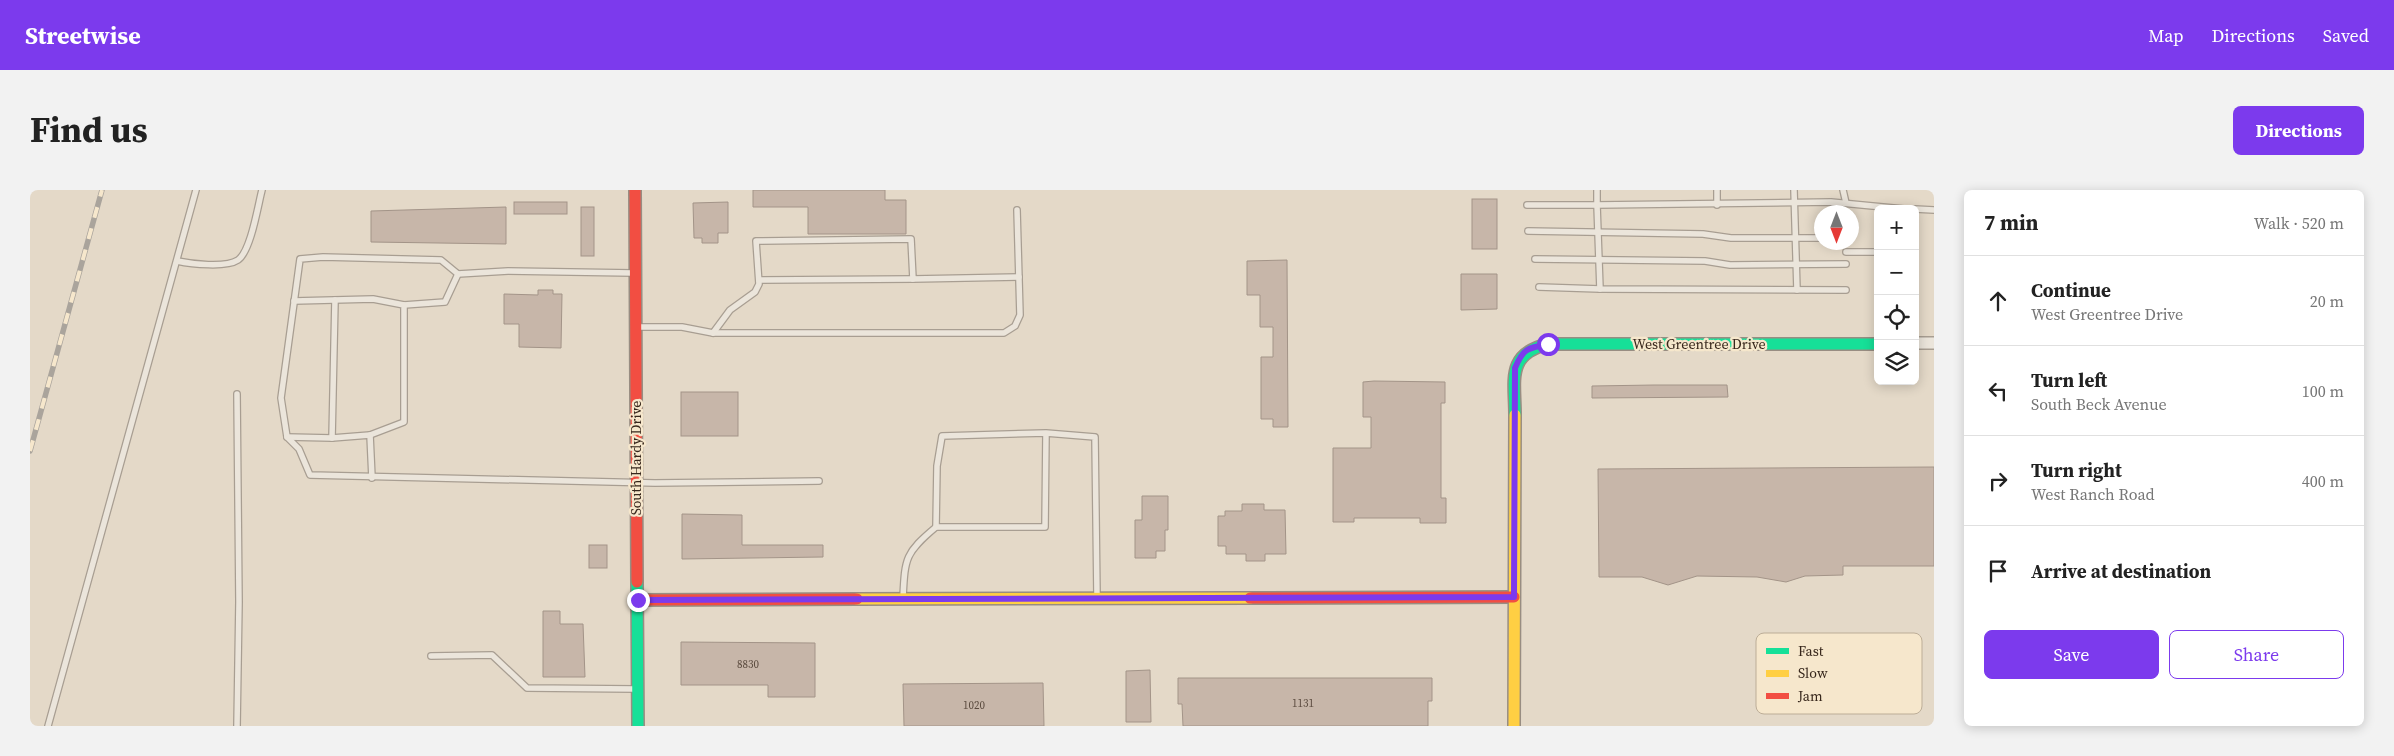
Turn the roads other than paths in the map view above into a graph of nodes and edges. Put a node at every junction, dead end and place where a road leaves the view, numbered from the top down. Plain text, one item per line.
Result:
1 (196, 190) edge
2 (262, 190) edge
3 (635, 190) edge
4 (1597, 190) edge
5 (1717, 190) edge
6 (1794, 190) edge
7 (1843, 190) edge
8 (1795, 202) junction
9 (1846, 203) junction
10 (1527, 205) dead end
11 (1597, 205) junction
12 (1717, 205) junction
13 (1874, 206) edge
14 (1919, 209) edge
15 (1017, 210) dead end
16 (1934, 210) edge
17 (1528, 231) dead end
18 (1598, 232) junction
19 (1797, 238) junction
20 (1814, 238) edge
21 (1846, 252) dead end
22 (1874, 252) edge
23 (1535, 259) dead end
24 (1600, 260) junction
25 (177, 262) junction
26 (1797, 264) junction
27 (1846, 264) dead end
28 (636, 273) junction
29 (458, 274) junction
30 (1019, 277) junction
31 (913, 279) junction
32 (758, 280) junction
33 (1539, 287) dead end
34 (1600, 290) junction
35 (1797, 290) junction
36 (1846, 290) dead end
37 (335, 300) junction
38 (294, 301) junction
39 (404, 305) junction
40 (636, 327) junction
41 (713, 333) junction
42 (1919, 343) edge
43 (1934, 343) edge
44 (1874, 344) edge
45 (237, 394) dead end
46 (1046, 433) junction
47 (370, 435) junction
48 (287, 437) junction
49 (332, 438) junction
50 (372, 478) junction
51 (819, 481) dead end
52 (636, 483) junction
53 (936, 527) junction
54 (1514, 597) junction
55 (903, 598) junction
56 (1097, 598) junction
57 (638, 600) junction
58 (431, 656) dead end
59 (637, 689) junction
60 (48, 726) edge
61 (237, 726) edge
62 (638, 726) edge
63 (1514, 726) edge

1 - 25 lane
2 - 25 lane
3 - 28 street, South Hardy Drive
4 - 11 lane
5 - 12 lane
6 - 8 lane
7 - 9 lane
8 - 9 lane
8 - 12 lane
8 - 19 lane
9 - 13 lane
10 - 11 lane
11 - 12 lane
11 - 18 lane
14 - 16 lane
15 - 30 lane
17 - 18 lane
18 - 19 lane
18 - 24 lane
19 - 20 lane
19 - 26 lane
21 - 22 lane
23 - 24 lane
24 - 26 lane
24 - 34 lane
25 - 60 lane
26 - 27 lane
26 - 35 lane
28 - 29 lane
28 - 40 street, South Hardy Drive
29 - 38 lane
29 - 39 lane
30 - 31 lane
30 - 41 lane
31 - 32 lane
31 - 32 lane
32 - 41 lane
33 - 34 lane
34 - 35 lane
35 - 36 lane
37 - 38 lane
37 - 39 lane
37 - 49 lane
38 - 48 lane
39 - 47 lane
40 - 41 lane
40 - 52 street, South Hardy Drive
42 - 43 street
44 - 54 street, West Greentree Drive
45 - 61 lane
46 - 53 lane
46 - 53 lane
46 - 56 lane
47 - 49 lane
47 - 50 lane
48 - 49 lane
48 - 50 lane
50 - 52 lane
51 - 52 lane
52 - 57 street, South Hardy Drive
53 - 55 lane
54 - 56 street
54 - 63 street
55 - 56 street
55 - 57 street
57 - 59 street, South Hardy Drive
58 - 59 lane
59 - 62 street, South Hardy Drive

